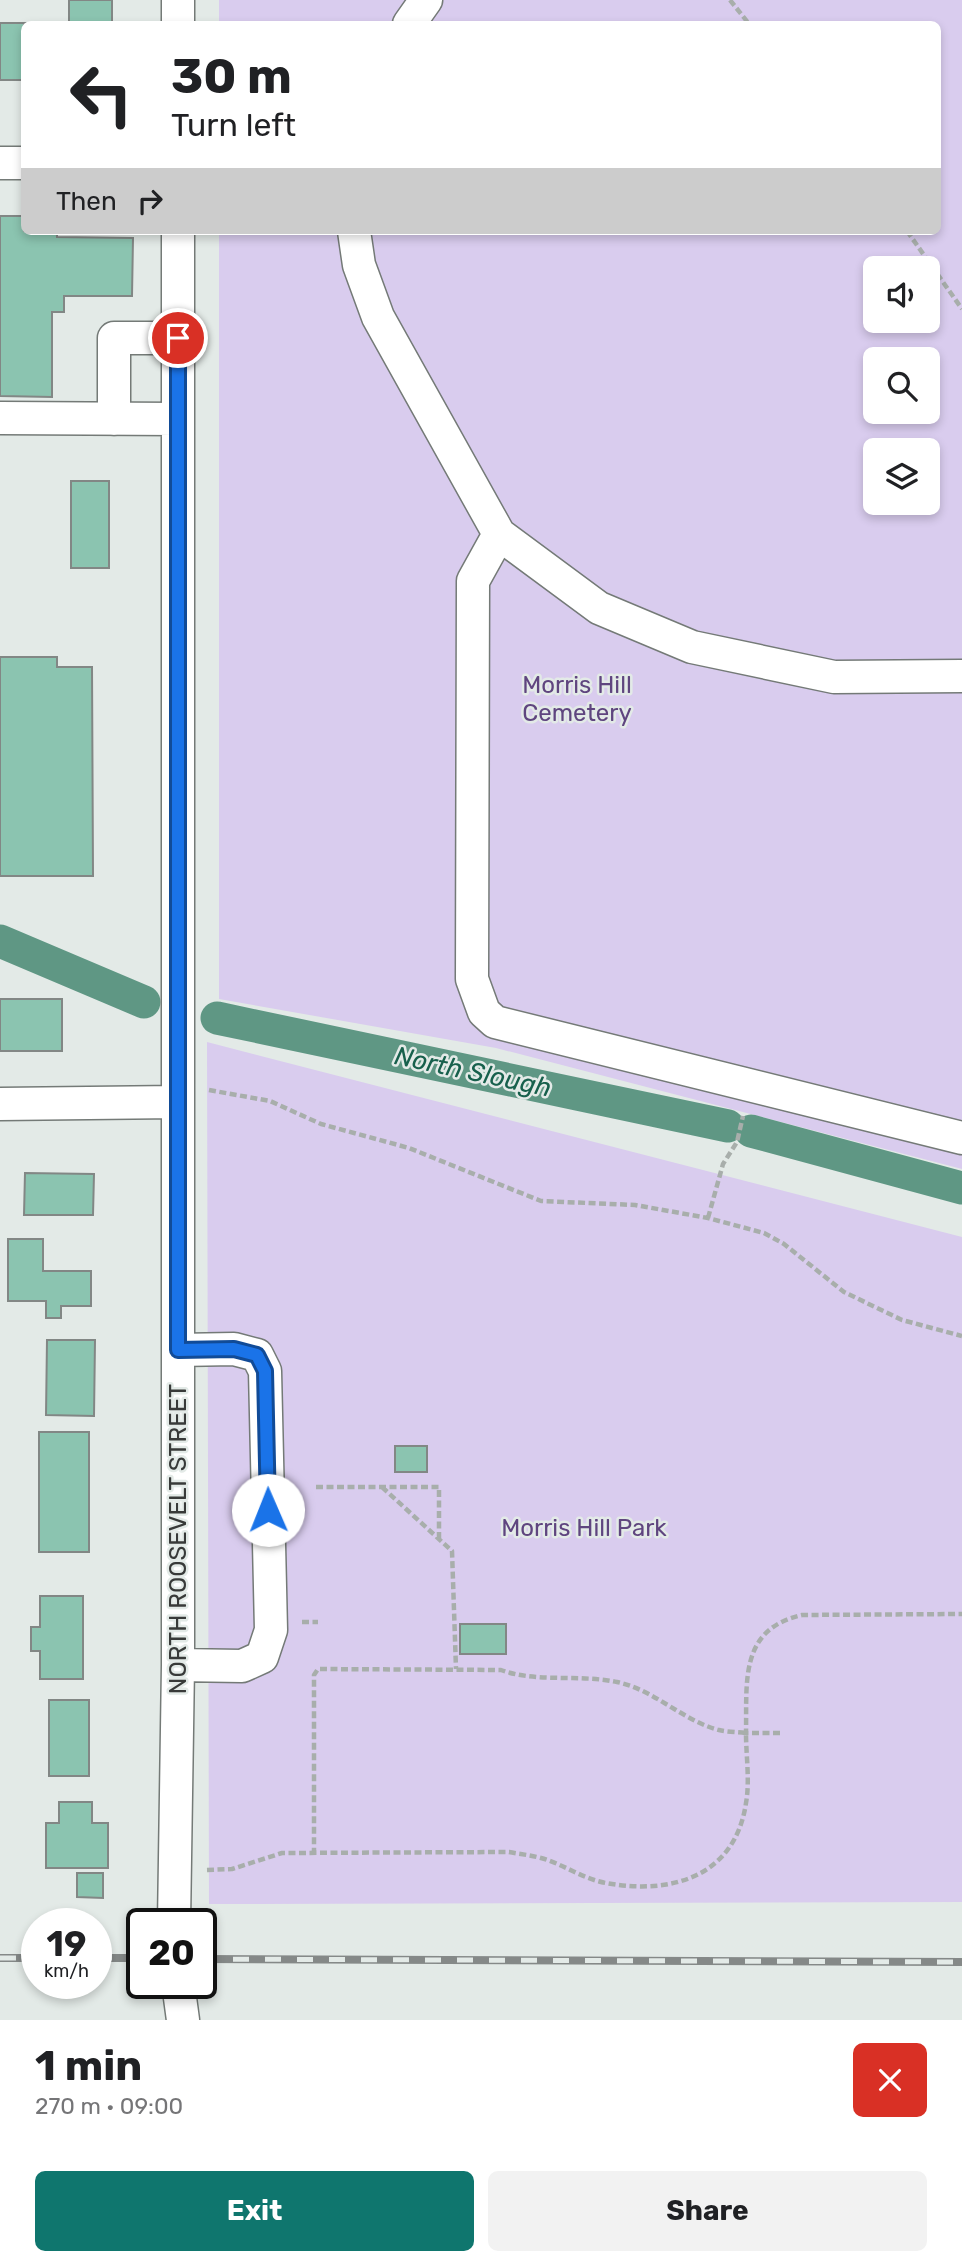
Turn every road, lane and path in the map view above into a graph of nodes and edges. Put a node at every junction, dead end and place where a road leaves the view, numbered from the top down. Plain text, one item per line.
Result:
1 (178, 0) edge
2 (426, 0) edge
3 (730, 0) edge
4 (178, 21) edge
5 (411, 21) edge
6 (747, 21) edge
7 (0, 163) edge
8 (21, 163) edge
9 (178, 235) edge
10 (355, 235) edge
11 (910, 235) edge
12 (962, 309) edge
13 (178, 338) junction
14 (0, 418) edge
15 (114, 419) junction
16 (177, 419) junction
17 (499, 534) junction
18 (962, 676) edge
19 (750, 1085) junction
20 (190, 1096) junction
21 (0, 1104) edge
22 (962, 1138) edge
23 (708, 1218) junction
24 (962, 1336) edge
25 (178, 1350) junction
26 (316, 1487) dead end
27 (382, 1487) junction
28 (439, 1538) junction
29 (962, 1614) edge
30 (178, 1665) junction
31 (456, 1669) junction
32 (746, 1733) junction
33 (780, 1733) dead end
34 (314, 1853) junction
35 (206, 1870) dead end
36 (174, 1908) edge
37 (180, 1999) edge
38 (183, 2020) edge

1 - 4 street
2 - 5 street
3 - 6 path
7 - 8 street
9 - 13 street, NORTH ROOSEVELT STREET
10 - 17 street
11 - 12 path
13 - 15 street
13 - 16 street, NORTH ROOSEVELT STREET
14 - 15 street
15 - 16 street
16 - 20 street, NORTH ROOSEVELT STREET
17 - 18 street
17 - 19 street
19 - 22 street
19 - 23 path
20 - 21 street
20 - 23 path
20 - 25 street, NORTH ROOSEVELT STREET
23 - 24 path
25 - 30 street, NORTH ROOSEVELT STREET
25 - 30 street
26 - 27 path
27 - 28 path
27 - 28 path
28 - 31 path
29 - 32 path
30 - 36 street, NORTH ROOSEVELT STREET
31 - 32 path
31 - 34 path
32 - 33 path
32 - 34 path
34 - 35 path
37 - 38 street

